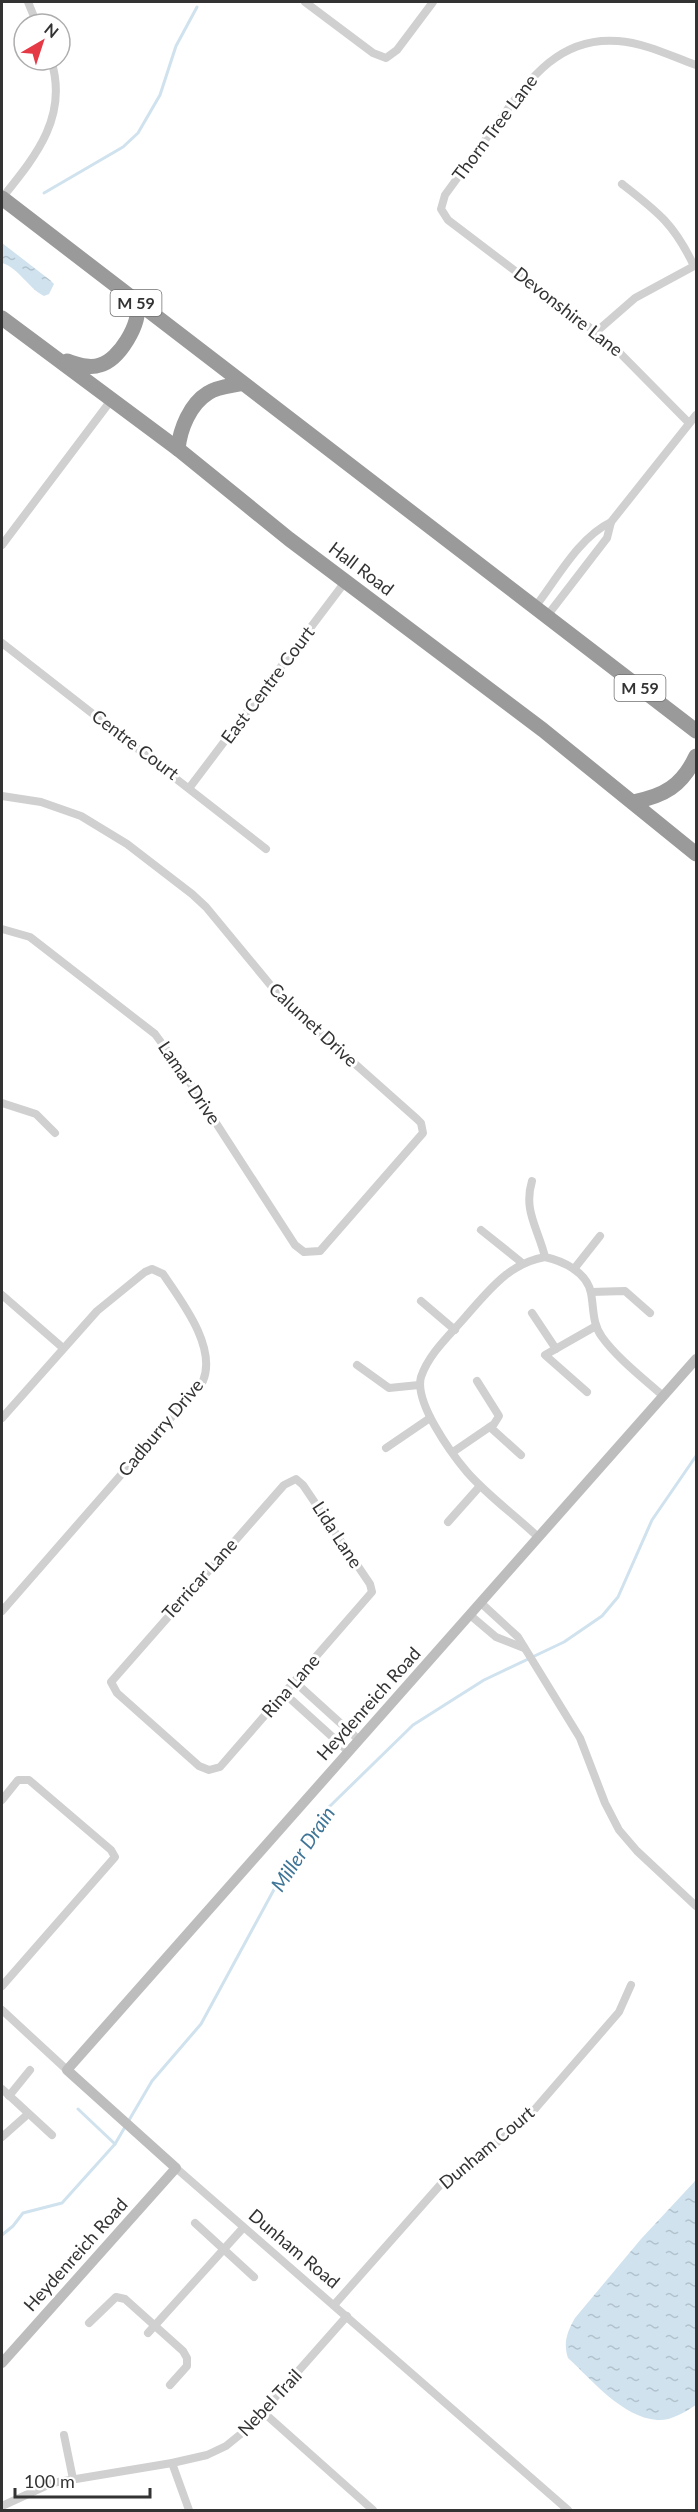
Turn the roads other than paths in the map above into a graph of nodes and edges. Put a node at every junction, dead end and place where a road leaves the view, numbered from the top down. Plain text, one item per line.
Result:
1 (305, 2) edge
2 (434, 2) edge
3 (696, 65) edge
4 (53, 72) edge
5 (622, 184) dead end
6 (2, 198) edge
7 (441, 209) joint
8 (695, 265) edge
9 (137, 304) junction
10 (2, 318) edge
11 (596, 332) junction
12 (61, 360) junction
13 (240, 384) junction
14 (112, 399) junction
15 (696, 416) edge
16 (689, 423) junction
17 (178, 449) junction
18 (611, 522) junction
19 (2, 545) edge
20 (579, 549) junction
21 (591, 558) junction
22 (345, 582) junction
23 (541, 612) junction
24 (2, 643) edge
25 (696, 731) edge
26 (696, 756) edge
27 (190, 787) junction
28 (2, 796) edge
29 (633, 802) junction
30 (266, 849) dead end
31 (696, 854) edge
32 (2, 929) edge
33 (2, 1103) edge
34 (55, 1133) dead end
35 (532, 1181) dead end
36 (481, 1230) dead end
37 (600, 1236) dead end
38 (309, 1254) joint
39 (545, 1257) junction
40 (521, 1262) junction
41 (574, 1269) junction
42 (591, 1292) junction
43 (2, 1295) edge
44 (421, 1301) dead end
45 (532, 1312) dead end
46 (650, 1313) dead end
47 (596, 1326) junction
48 (455, 1330) junction
49 (63, 1348) junction
50 (556, 1348) junction
51 (696, 1359) edge
52 (357, 1365) dead end
53 (477, 1381) dead end
54 (419, 1384) junction
55 (587, 1392) dead end
56 (663, 1396) junction
57 (2, 1418) edge
58 (430, 1418) junction
59 (490, 1427) junction
60 (386, 1448) dead end
61 (453, 1452) junction
62 (521, 1455) dead end
63 (292, 1479) joint
64 (480, 1486) junction
65 (448, 1521) dead end
66 (538, 1537) junction
67 (370, 1597) joint
68 (481, 1604) junction
69 (2, 1611) edge
70 (470, 1615) junction
71 (524, 1648) junction
72 (295, 1682) junction
73 (285, 1694) junction
74 (359, 1740) junction
75 (349, 1752) junction
76 (209, 1770) joint
77 (2, 1800) edge
78 (696, 1906) edge
79 (631, 1985) dead end
80 (2, 1986) edge
81 (2, 2010) edge
82 (30, 2070) dead end
83 (67, 2070) junction
84 (2, 2089) edge
85 (9, 2096) junction
86 (28, 2114) junction
87 (52, 2135) dead end
88 (2, 2137) edge
89 (176, 2168) junction
90 (195, 2223) dead end
91 (243, 2228) junction
92 (224, 2249) junction
93 (254, 2277) dead end
94 (334, 2305) junction
95 (347, 2316) junction
96 (89, 2323) dead end
97 (154, 2325) junction
98 (148, 2333) dead end
99 (2, 2364) edge
100 (171, 2385) dead end
101 (263, 2412) junction
102 (64, 2435) dead end
103 (172, 2463) junction
104 (73, 2479) junction
105 (2, 2506) edge
106 (189, 2511) edge
107 (373, 2511) edge
108 (568, 2511) edge

1 - 2 street
3 - 7 street, Thorn Tree Lane
4 - 6 street
5 - 8 street
6 - 9 highway, M 59
7 - 11 street, Devonshire Lane
8 - 11 street
9 - 12 highway
9 - 13 highway, M 59
10 - 12 highway, Hall Road
11 - 16 street, Devonshire Lane
12 - 14 highway, Hall Road
13 - 17 highway
13 - 23 highway, M 59
14 - 17 highway, Hall Road
14 - 19 street
15 - 16 street
16 - 18 street
17 - 22 highway, Hall Road
18 - 20 street
18 - 21 street
20 - 21 street
20 - 23 street
21 - 23 street
22 - 27 street, East Centre Court
22 - 29 highway, Hall Road
23 - 25 highway, M 59
24 - 27 street, Centre Court
26 - 29 highway
27 - 30 street, Centre Court
28 - 38 street, Calumet Drive
29 - 31 highway, Hall Road
32 - 38 street, Lamar Drive
33 - 34 street
35 - 39 street
36 - 40 street
37 - 41 street
39 - 40 street
39 - 41 street
40 - 48 street
41 - 42 street
42 - 46 street
42 - 47 street
43 - 49 street
44 - 48 street
45 - 50 street
47 - 50 street
47 - 56 street
48 - 54 street
49 - 57 street
49 - 69 street, Cadburry Drive
50 - 55 street
51 - 56 street, Heydenreich Road
52 - 54 street
53 - 59 street
54 - 58 street
56 - 66 street, Heydenreich Road
58 - 60 street
58 - 61 street
59 - 61 street
59 - 62 street
61 - 64 street
63 - 67 street, Lida Lane
63 - 76 street, Terricar Lane
64 - 65 street
64 - 66 street
66 - 68 street, Heydenreich Road
67 - 72 street, Rina Lane
68 - 70 street, Heydenreich Road
68 - 71 street
70 - 71 street
70 - 74 street, Heydenreich Road
71 - 78 street
72 - 73 street, Rina Lane
72 - 74 street
73 - 75 street
73 - 76 street, Rina Lane
74 - 75 street, Heydenreich Road
75 - 83 street, Heydenreich Road
77 - 80 street
79 - 94 street, Dunham Court
81 - 83 street, Dunham Road
82 - 85 street
83 - 89 street, Dunham Road
84 - 85 street
85 - 86 street
86 - 87 street
86 - 88 street
89 - 91 street, Dunham Road
89 - 99 street, Heydenreich Road
90 - 92 street
91 - 92 street
91 - 94 street, Dunham Road
92 - 93 street
92 - 97 street
94 - 95 street, Dunham Road
95 - 101 street, Nebel Trail
95 - 108 street, Dunham Road
96 - 97 street
97 - 98 street
97 - 100 street
101 - 103 street, Nebel Trail
101 - 107 street
102 - 104 street
103 - 104 street, Nebel Trail
103 - 106 street
104 - 105 street, Nebel Trail

